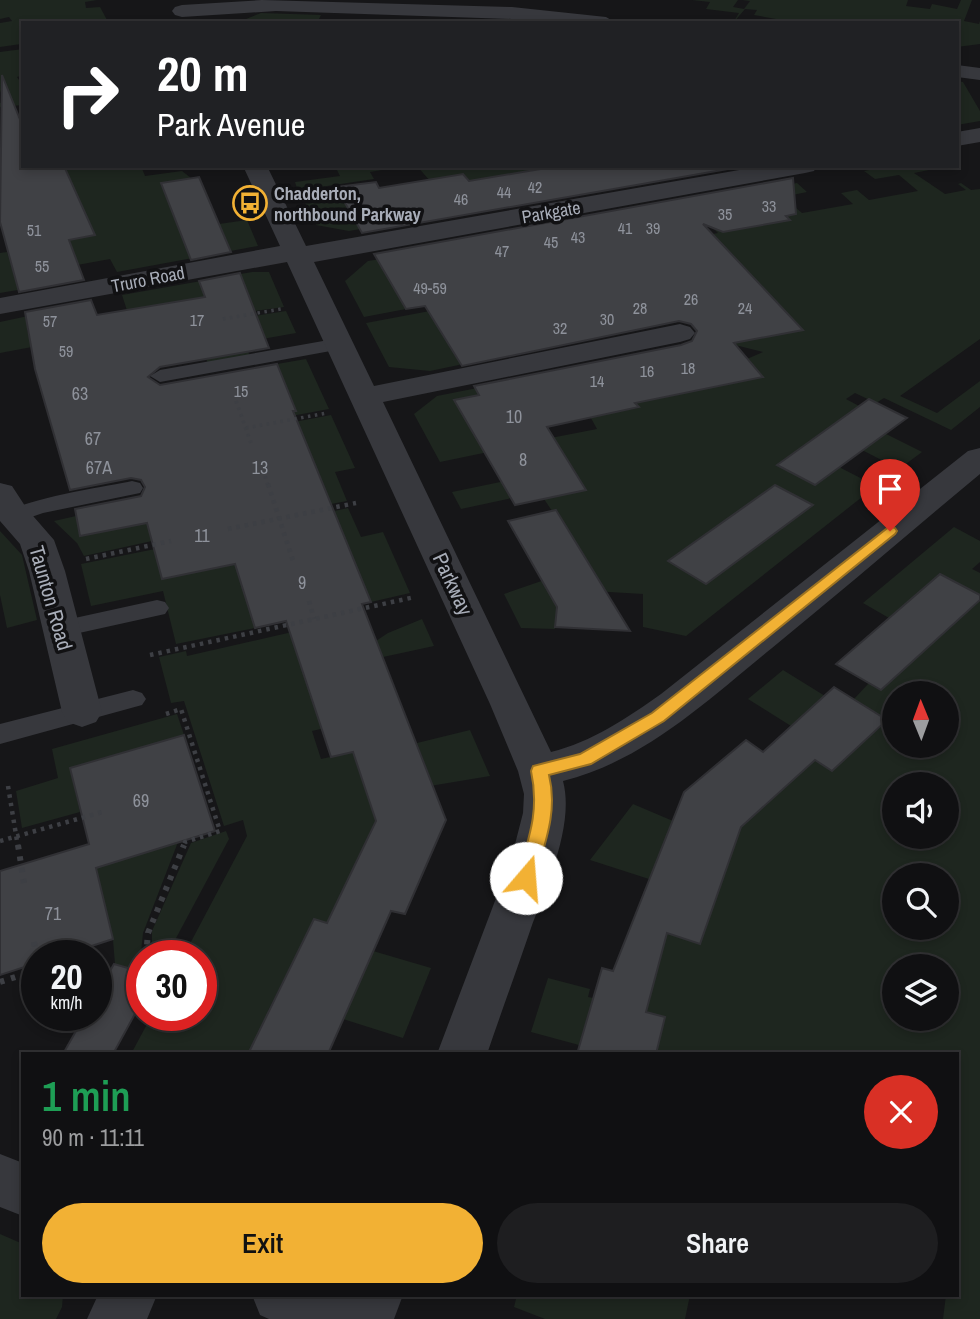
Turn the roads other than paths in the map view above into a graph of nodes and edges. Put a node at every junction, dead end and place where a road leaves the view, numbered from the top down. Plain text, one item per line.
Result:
1 (182, 11) edge
2 (587, 21) edge
3 (959, 71) edge
4 (980, 74) edge
5 (980, 135) edge
6 (959, 139) edge
7 (256, 168) edge
8 (794, 168) edge
9 (296, 254) junction
10 (0, 306) edge
11 (680, 333) dead end
12 (340, 344) junction
13 (160, 376) dead end
14 (365, 397) junction
15 (980, 458) edge
16 (132, 488) dead end
17 (7, 505) edge
18 (157, 608) dead end
19 (61, 629) junction
20 (133, 699) dead end
21 (82, 712) junction
22 (0, 734) edge
23 (539, 771) junction
24 (463, 1052) edge
25 (0, 1180) edge
26 (21, 1189) edge
27 (128, 1297) edge
28 (285, 1297) edge
29 (373, 1297) edge
30 (116, 1319) edge
31 (338, 1319) edge
32 (365, 1319) edge

1 - 2 street
3 - 4 street
5 - 6 street
7 - 9 street, Parkway
8 - 9 street, Parkgate
9 - 10 street, Truro Road
9 - 12 street, Parkway
11 - 14 street
12 - 13 lane
12 - 14 street, Parkway
14 - 23 street, Parkway
15 - 23 street
16 - 17 lane
17 - 19 street, Taunton Road
18 - 19 lane
19 - 21 street, Taunton Road
20 - 21 lane
21 - 22 lane
23 - 24 street, Parkway
25 - 26 street
27 - 30 street
28 - 31 street
29 - 32 street

